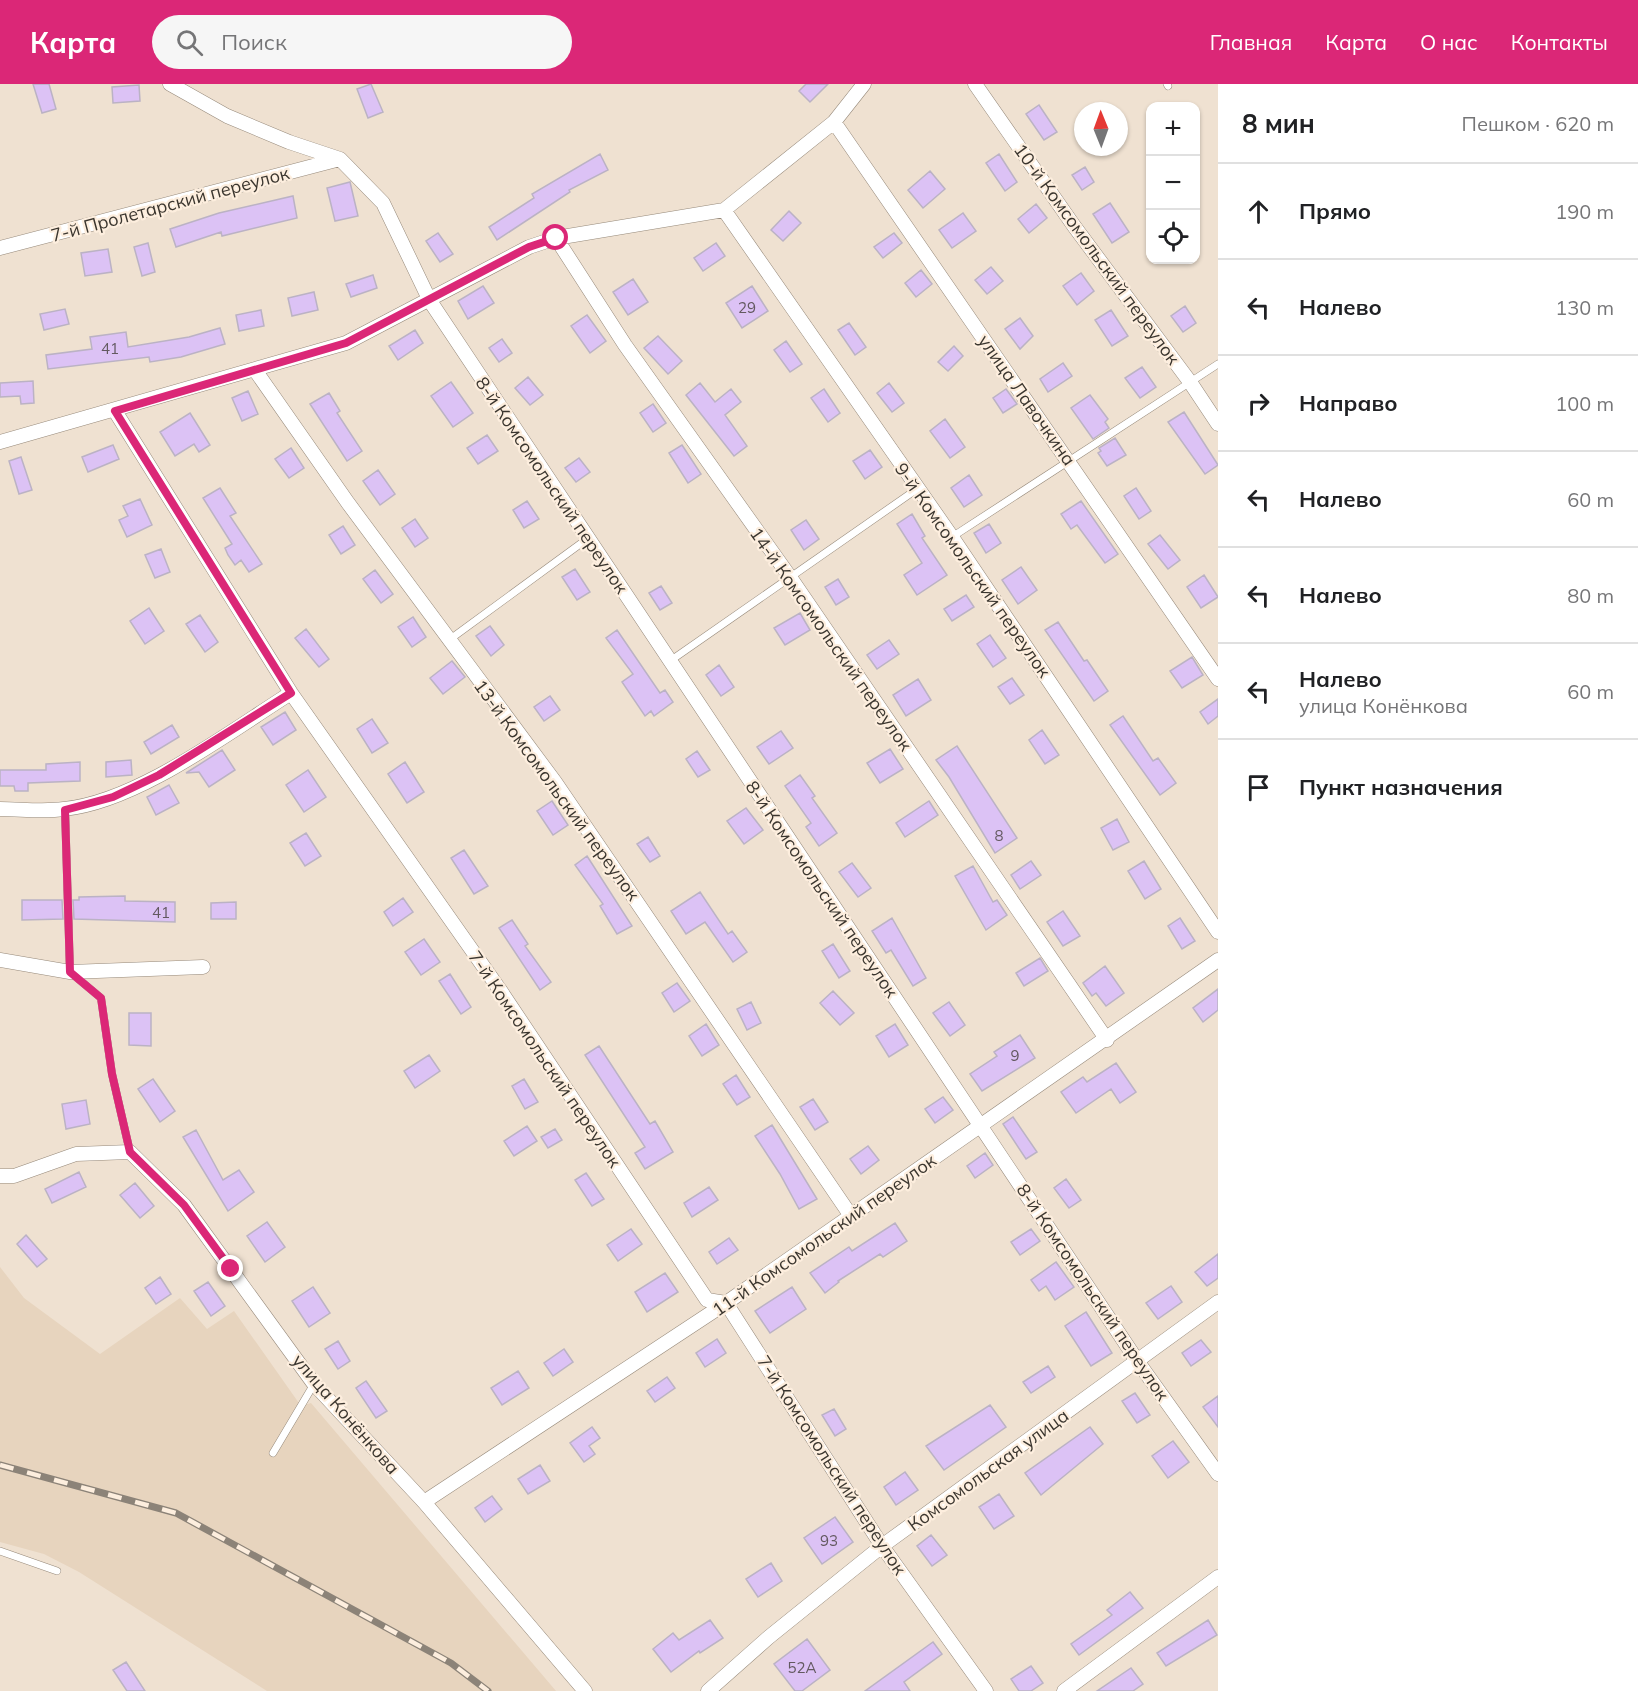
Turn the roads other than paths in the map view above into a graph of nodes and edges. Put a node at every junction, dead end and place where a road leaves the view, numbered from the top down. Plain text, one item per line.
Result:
1 (170, 84) edge
2 (864, 84) edge
3 (975, 84) edge
4 (834, 122) junction
5 (340, 159) junction
6 (724, 210) junction
7 (556, 238) junction
8 (0, 248) edge
9 (430, 301) junction
10 (1218, 364) edge
11 (255, 369) junction
12 (1190, 382) junction
13 (115, 411) junction
14 (1218, 424) edge
15 (0, 442) edge
16 (1069, 459) junction
17 (916, 489) junction
18 (952, 537) junction
19 (587, 539) junction
20 (789, 577) junction
21 (448, 640) junction
22 (669, 662) junction
23 (1218, 679) edge
24 (291, 693) junction
25 (0, 809) edge
26 (65, 810) junction
27 (1218, 932) edge
28 (0, 960) edge
29 (1218, 960) edge
30 (203, 967) dead end
31 (70, 972) junction
32 (1107, 1040) junction
33 (981, 1126) junction
34 (130, 1152) junction
35 (0, 1176) edge
36 (851, 1216) junction
37 (1218, 1302) edge
38 (726, 1303) junction
39 (1138, 1362) junction
40 (314, 1384) junction
41 (273, 1453) dead end
42 (1218, 1474) edge
43 (424, 1502) junction
44 (882, 1546) junction
45 (0, 1551) edge
46 (57, 1571) dead end
47 (1218, 1577) edge
48 (585, 1691) edge
49 (708, 1691) edge
50 (986, 1691) edge
51 (1064, 1691) edge

1 - 5 street
2 - 4 street
3 - 12 street, 10-й Комсомольский переулок
4 - 6 street
4 - 16 street, улица Лавочкина
5 - 8 street, 7-й Пролетарский переулок
5 - 9 street, 8-й Комсомольский переулок
6 - 7 street
6 - 17 street, 9-й Комсомольский переулок
7 - 9 street
7 - 20 street, 14-й Комсомольский переулок
9 - 11 street
9 - 19 street, 8-й Комсомольский переулок
10 - 12 lane
11 - 13 street
11 - 21 street, 13-й Комсомольский переулок
12 - 14 street, 10-й Комсомольский переулок
12 - 16 lane
13 - 15 street
13 - 24 street, 7-й Комсомольский переулок
16 - 18 lane
16 - 23 street, улица Лавочкина
17 - 18 street, 9-й Комсомольский переулок
17 - 20 lane
18 - 27 street, 9-й Комсомольский переулок
19 - 21 lane
19 - 22 street, 8-й Комсомольский переулок
20 - 22 lane
20 - 32 street, 14-й Комсомольский переулок
21 - 36 street, 13-й Комсомольский переулок
22 - 33 street, 8-й Комсомольский переулок
24 - 26 street
24 - 38 street, 7-й Комсомольский переулок
25 - 26 street
26 - 31 lane
28 - 31 street
29 - 32 street, 11-й Комсомольский переулок
30 - 31 street
31 - 34 lane
32 - 33 street, 11-й Комсомольский переулок
33 - 36 street, 11-й Комсомольский переулок
33 - 39 street, 8-й Комсомольский переулок
34 - 35 street
34 - 40 street, улица Конёнкова
36 - 38 street, 11-й Комсомольский переулок
37 - 39 street, Комсомольская улица
38 - 43 street, 11-й Комсомольский переулок
38 - 44 street, 7-й Комсомольский переулок
39 - 42 street, 8-й Комсомольский переулок
39 - 44 street, Комсомольская улица
40 - 41 lane
40 - 43 street, улица Конёнкова
43 - 48 street, улица Конёнкова
44 - 49 street, Комсомольская улица
44 - 50 street, 7-й Комсомольский переулок
45 - 46 lane
47 - 51 street

